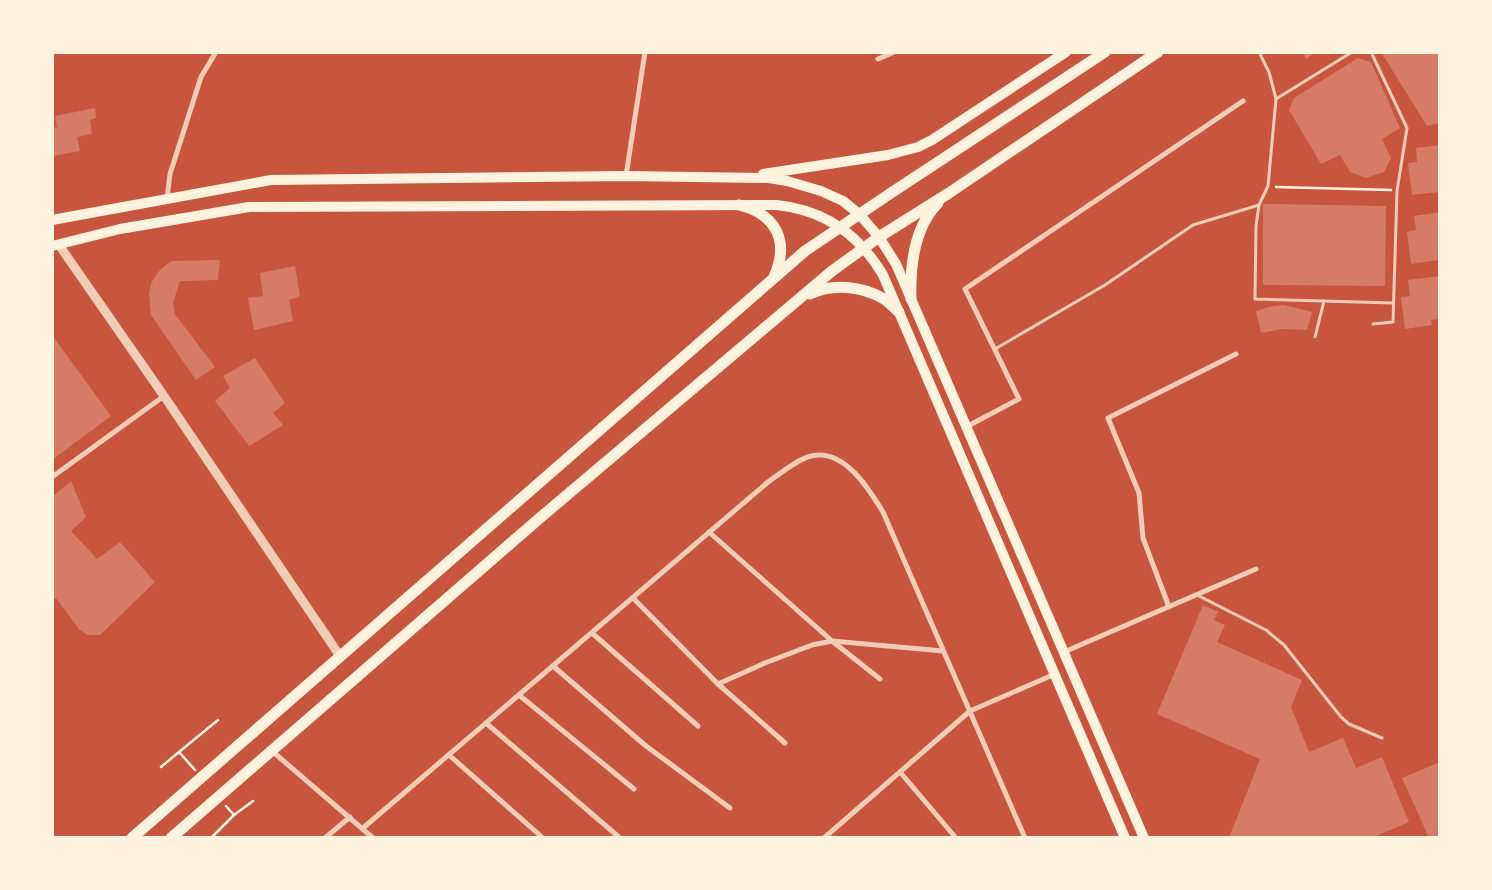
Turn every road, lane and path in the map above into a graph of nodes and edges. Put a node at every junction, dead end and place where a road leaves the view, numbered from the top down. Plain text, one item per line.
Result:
1 (216, 52) edge
2 (645, 52) edge
3 (894, 52) edge
4 (1066, 52) edge
5 (1105, 52) edge
6 (1158, 52) edge
7 (1259, 52) edge
8 (1352, 52) edge
9 (1371, 52) edge
10 (878, 60) dead end
11 (1276, 99) junction
12 (1243, 101) dead end
13 (626, 176) junction
14 (742, 177) junction
15 (1268, 186) junction
16 (1397, 190) junction
17 (949, 192) junction
18 (167, 199) junction
19 (739, 205) junction
20 (1260, 205) junction
21 (859, 214) junction
22 (52, 220) edge
23 (840, 227) junction
24 (879, 236) junction
25 (56, 246) edge
26 (864, 248) junction
27 (773, 280) junction
28 (801, 298) junction
29 (911, 299) junction
30 (1324, 301) junction
31 (1394, 303) junction
32 (899, 312) junction
33 (1373, 324) dead end
34 (1314, 337) dead end
35 (994, 349) junction
36 (1236, 354) dead end
37 (164, 396) junction
38 (966, 427) junction
39 (52, 477) edge
40 (709, 532) junction
41 (1256, 569) dead end
42 (1196, 595) junction
43 (633, 598) junction
44 (1169, 607) junction
45 (592, 633) junction
46 (832, 641) junction
47 (944, 651) junction
48 (1063, 652) junction
49 (340, 656) junction
50 (553, 666) junction
51 (1055, 674) junction
52 (880, 679) dead end
53 (718, 684) junction
54 (519, 695) junction
55 (970, 711) junction
56 (218, 720) dead end
57 (486, 723) junction
58 (698, 726) dead end
59 (1382, 738) dead end
60 (785, 743) dead end
61 (272, 750) junction
62 (179, 752) dead end
63 (449, 755) junction
64 (900, 772) junction
65 (634, 789) dead end
66 (730, 808) dead end
67 (234, 815) dead end
68 (350, 817) junction
69 (363, 828) junction
70 (132, 838) edge
71 (171, 838) edge
72 (211, 838) edge
73 (325, 838) edge
74 (374, 838) edge
75 (543, 838) edge
76 (620, 838) edge
77 (824, 838) edge
78 (956, 838) edge
79 (1025, 838) edge
80 (1126, 838) edge
81 (1144, 838) edge

1 - 18 street
2 - 13 street
3 - 10 street
4 - 14 main road
5 - 21 highway
6 - 17 highway
7 - 11 lane
8 - 11 lane
9 - 16 lane
11 - 15 lane
12 - 35 street
13 - 14 main road
13 - 18 main road
14 - 21 main road
15 - 16 path
15 - 20 lane
16 - 31 lane
17 - 24 highway
17 - 29 highway
18 - 22 main road
19 - 23 main road
19 - 25 main road
19 - 27 highway
20 - 30 lane
20 - 35 lane
21 - 23 highway
21 - 24 main road
23 - 26 main road
23 - 27 highway
24 - 26 highway
24 - 29 main road
25 - 37 street
26 - 28 highway
26 - 32 main road
27 - 49 highway
28 - 32 highway
28 - 61 highway
29 - 38 main road
30 - 31 lane
30 - 34 lane
31 - 33 lane
32 - 51 main road
35 - 38 street
36 - 44 street
37 - 39 street
37 - 49 street
38 - 48 main road
40 - 43 street
40 - 46 street
40 - 47 street
41 - 42 street
42 - 44 street
42 - 59 lane
43 - 45 street
43 - 53 street
44 - 48 street
45 - 50 street
45 - 58 street
46 - 47 street
46 - 52 street
46 - 53 street
47 - 55 street
48 - 81 main road
49 - 70 highway
50 - 54 street
50 - 66 street
51 - 55 street
51 - 80 main road
53 - 60 street
54 - 57 street
54 - 65 street
55 - 64 street
55 - 79 street
56 - 62 path
57 - 63 street
57 - 76 street
61 - 68 street
61 - 71 highway
63 - 69 street
63 - 75 street
64 - 77 street
64 - 78 street
67 - 72 path
68 - 69 street
68 - 73 street
69 - 74 street

